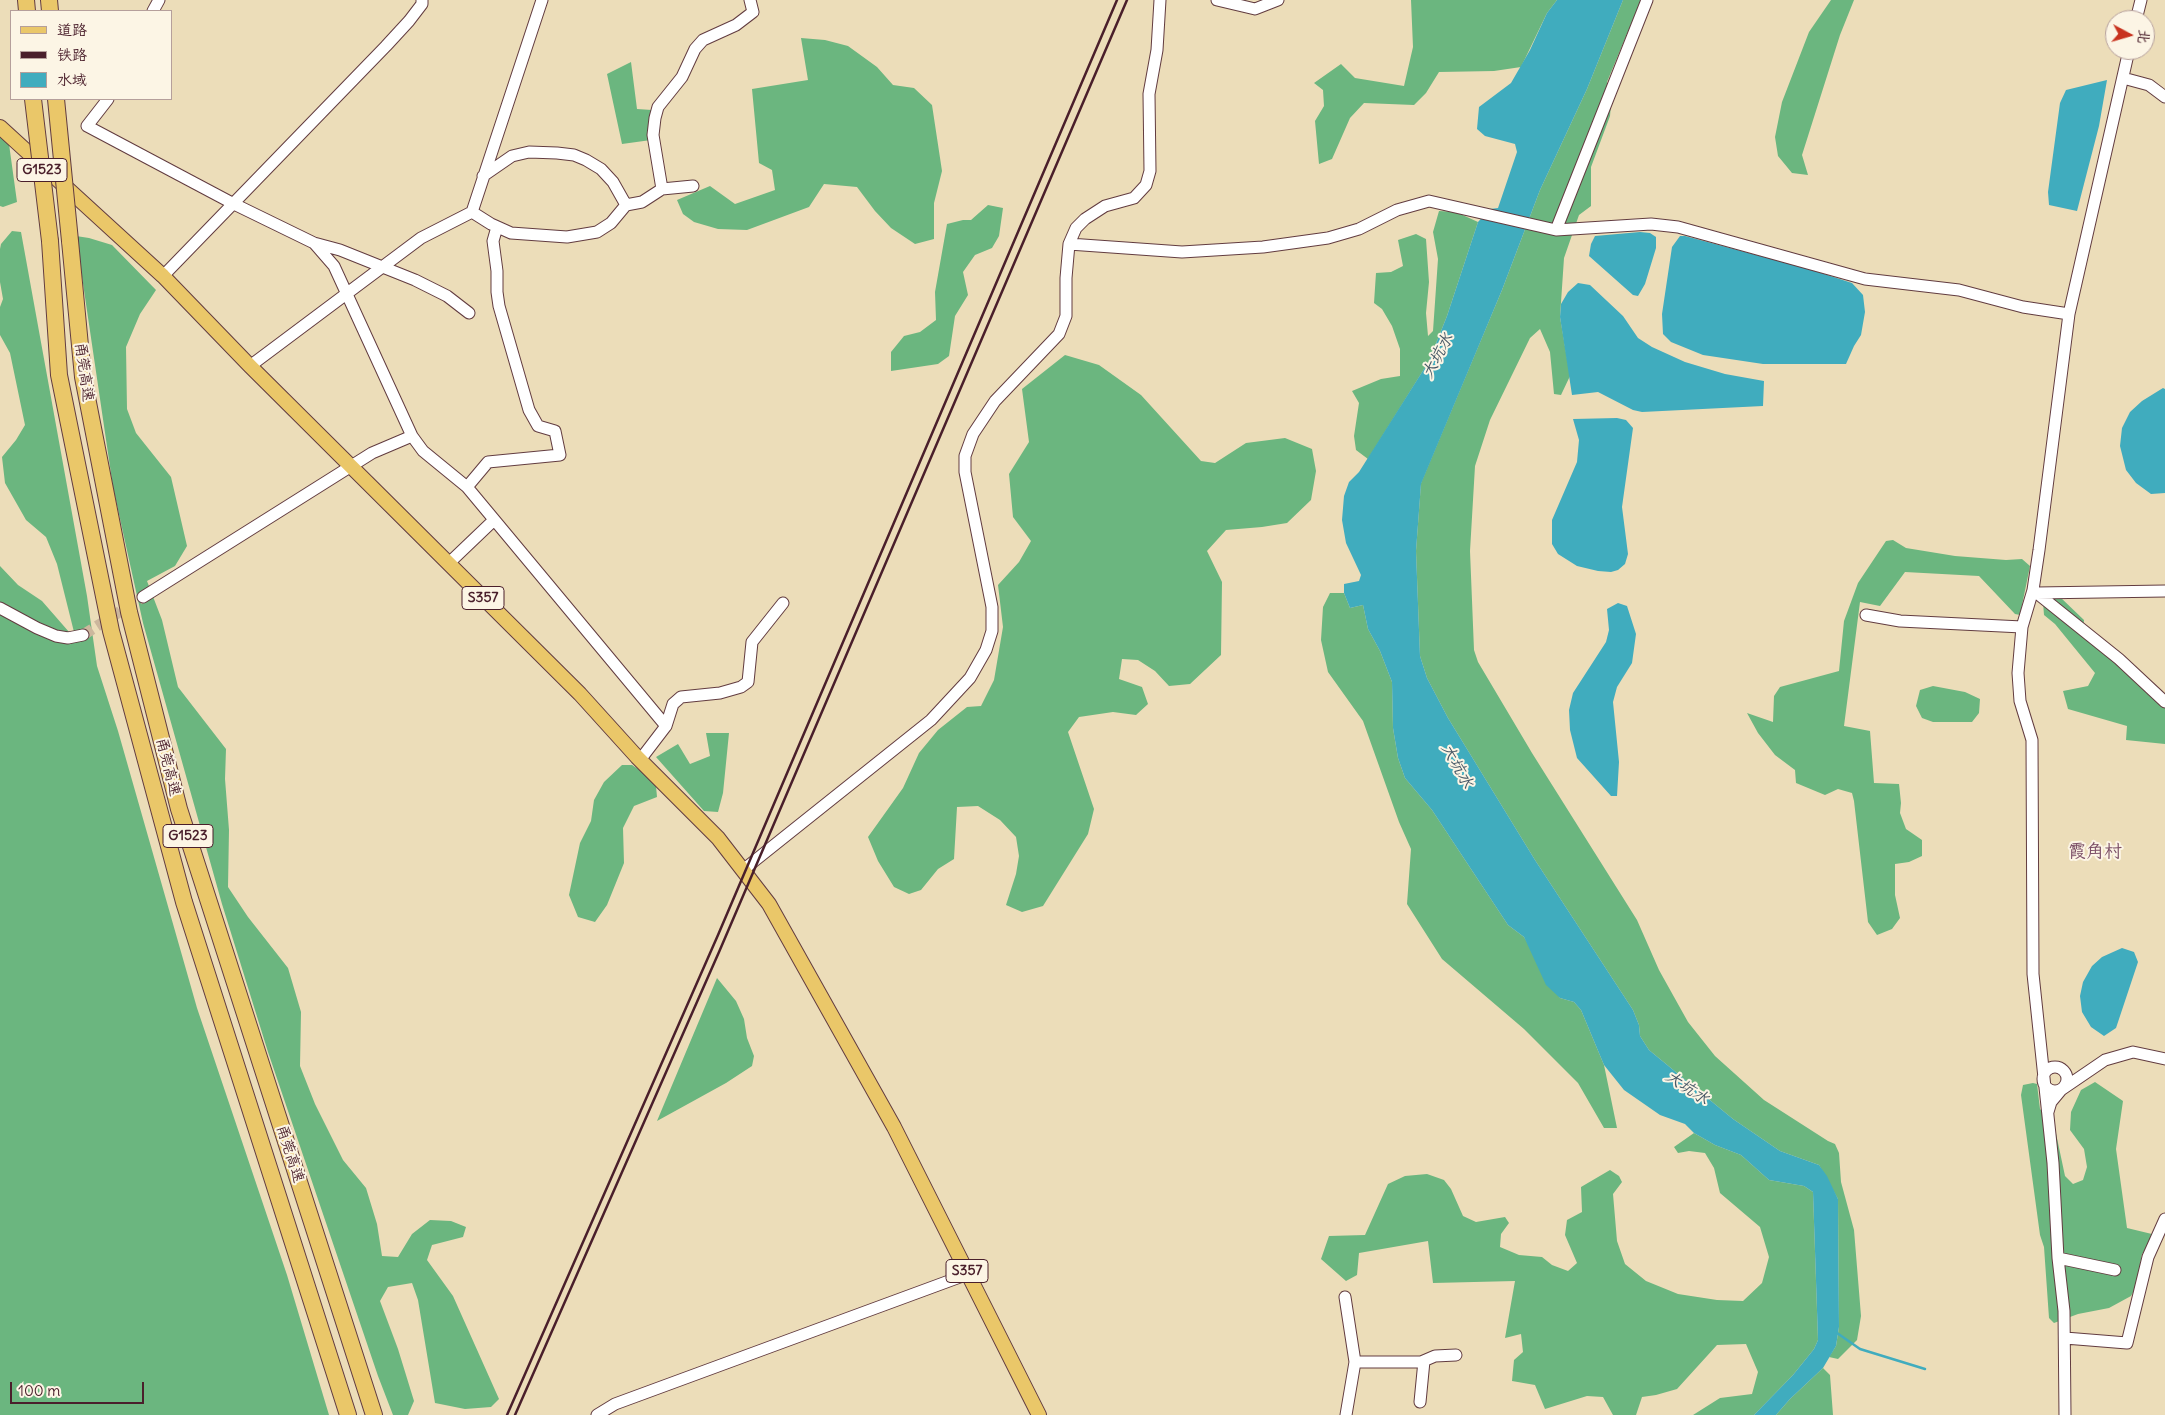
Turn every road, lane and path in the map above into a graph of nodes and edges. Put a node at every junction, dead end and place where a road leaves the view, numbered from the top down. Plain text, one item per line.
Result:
1 (422, 0) edge
2 (542, 0) edge
3 (750, 0) edge
4 (1160, 0) edge
5 (1217, 0) edge
6 (1278, 0) edge
7 (1647, 0) edge
8 (2127, 60) edge
9 (2123, 78) junction
10 (2165, 97) edge
11 (34, 100) edge
12 (56, 100) edge
13 (107, 100) edge
14 (0, 127) edge
15 (483, 176) junction
16 (692, 186) dead end
17 (662, 189) junction
18 (234, 204) junction
19 (626, 206) junction
20 (472, 212) junction
21 (497, 227) junction
22 (1550, 230) junction
23 (314, 243) junction
24 (1069, 244) junction
25 (382, 267) junction
26 (163, 276) junction
27 (346, 294) junction
28 (469, 313) dead end
29 (2070, 314) junction
30 (250, 366) junction
31 (412, 436) junction
32 (351, 466) junction
33 (467, 487) junction
34 (494, 520) junction
35 (449, 563) junction
36 (2035, 591) junction
37 (2165, 591) edge
38 (143, 597) tunnel mouth
39 (783, 603) dead end
40 (0, 608) edge
41 (1866, 616) dead end
42 (2022, 627) junction
43 (83, 634) tunnel mouth
44 (2165, 702) edge
45 (666, 726) junction
46 (640, 760) junction
47 (743, 870) junction
48 (2040, 1049) junction
49 (2165, 1059) edge
50 (2059, 1067) junction
51 (2085, 1072) junction
52 (2043, 1080) junction
53 (2061, 1090) junction
54 (2046, 1116) junction
55 (2165, 1219) edge
56 (2058, 1258) junction
57 (2114, 1270) dead end
58 (968, 1274) junction
59 (1345, 1297) dead end
60 (2065, 1338) junction
61 (1456, 1354) dead end
62 (1424, 1361) junction
63 (1355, 1362) junction
64 (1420, 1402) dead end
65 (348, 1415) edge
66 (374, 1415) edge
67 (597, 1415) edge
68 (1039, 1415) edge
69 (1346, 1415) edge
70 (2065, 1415) edge

1 - 18 street
2 - 15 street
3 - 17 street
4 - 24 street
5 - 6 street
7 - 22 street
8 - 9 street
9 - 10 street
9 - 29 street
11 - 65 highway, 甬莞高速 / G1523, bridge
12 - 66 highway, 甬莞高速 / G1523, bridge
13 - 18 street
14 - 26 main road, S357
15 - 19 street
15 - 20 street
16 - 17 street
17 - 19 street
18 - 23 street
18 - 26 street
19 - 21 street
20 - 21 street
20 - 25 street
21 - 33 street
22 - 24 street
22 - 29 street
23 - 25 street
23 - 27 street
24 - 47 street
25 - 27 street
25 - 28 street
26 - 30 main road, S357
27 - 30 street
27 - 31 street
29 - 36 street
30 - 32 main road, S357
31 - 32 street
31 - 33 street
32 - 35 main road, S357
32 - 38 street
33 - 34 street
34 - 35 street
34 - 45 street
35 - 46 main road, S357
36 - 37 street
36 - 42 street
36 - 44 street
39 - 45 street
40 - 43 street
41 - 42 street
42 - 48 street
45 - 46 street
46 - 47 main road, S357
47 - 58 main road, S357
48 - 50 street
48 - 52 street
49 - 51 street
50 - 51 street
50 - 52 street
50 - 53 street
51 - 53 street
52 - 53 street
52 - 54 street
53 - 54 street
54 - 56 street
55 - 60 street
56 - 57 street
56 - 60 street
58 - 67 street
58 - 68 main road, S357
59 - 63 street
60 - 70 street
61 - 62 street
62 - 63 street
62 - 64 street
63 - 69 street

